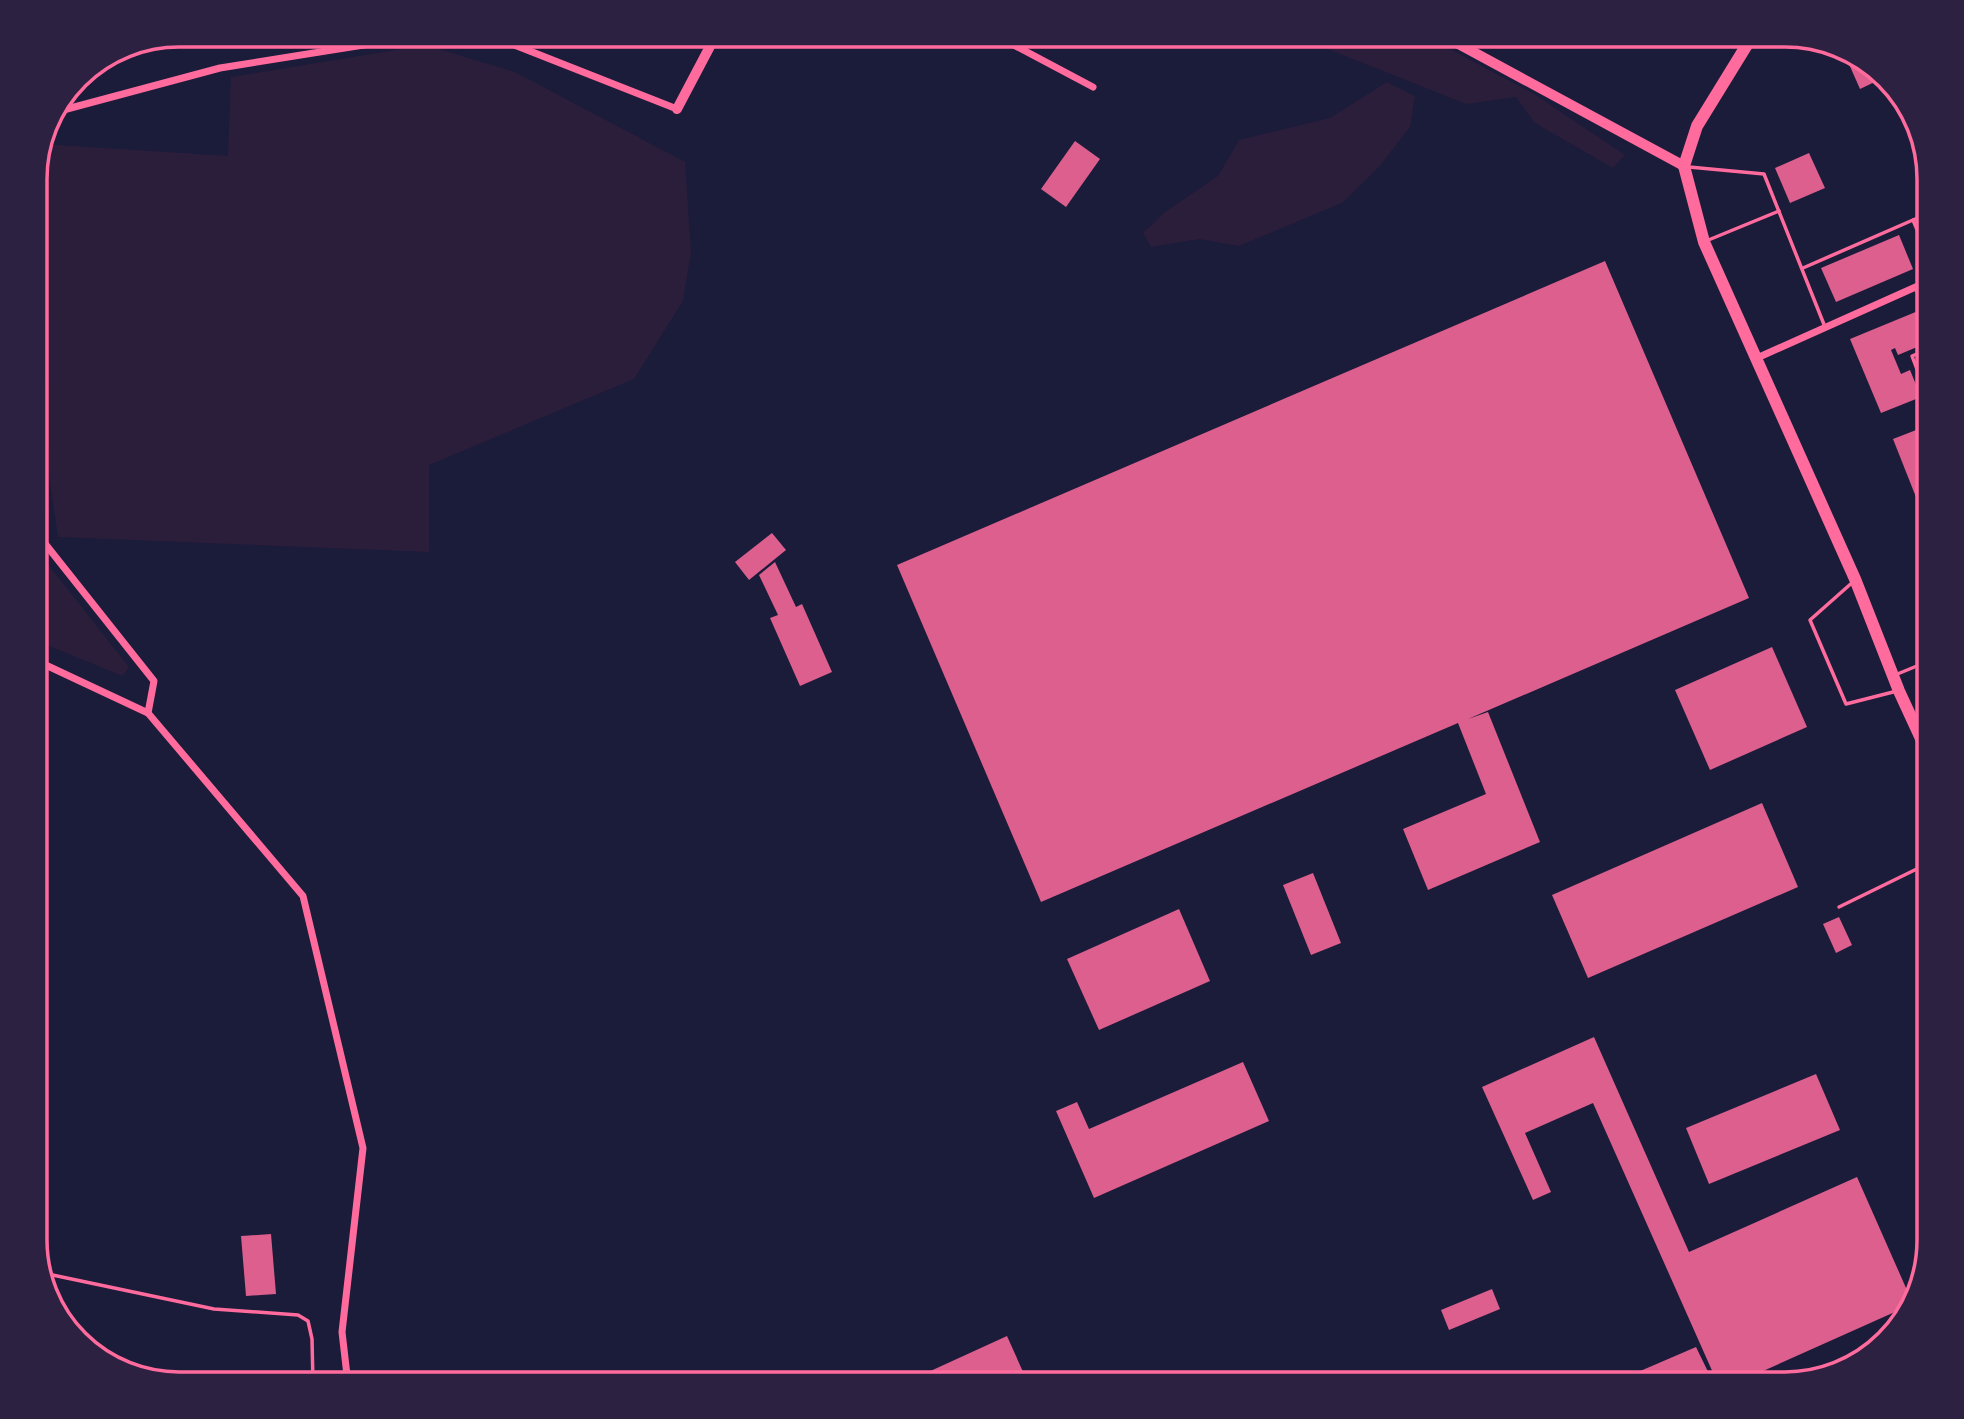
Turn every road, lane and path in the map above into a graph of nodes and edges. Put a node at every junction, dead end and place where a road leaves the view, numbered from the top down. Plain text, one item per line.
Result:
1 (1019, 47) edge
2 (1465, 47) edge
3 (1746, 47) edge
4 (350, 48) edge
5 (523, 48) edge
6 (709, 48) edge
7 (1093, 87) dead end
8 (68, 109) edge
9 (677, 109) joint
10 (1684, 166) junction
11 (1779, 211) junction
12 (1917, 218) edge
13 (1913, 220) junction
14 (1917, 230) edge
15 (1704, 242) junction
16 (1802, 268) junction
17 (1915, 287) joint
18 (1917, 292) edge
19 (1825, 327) junction
20 (1917, 354) edge
21 (1757, 358) junction
22 (1917, 369) edge
23 (48, 547) edge
24 (1855, 579) junction
25 (48, 666) edge
26 (1917, 666) edge
27 (1895, 675) junction
28 (1899, 691) junction
29 (148, 713) junction
30 (1917, 731) edge
31 (1917, 869) edge
32 (1839, 907) dead end
33 (52, 1275) edge
34 (313, 1372) edge
35 (347, 1372) edge

1 - 7 street
2 - 10 street
3 - 10 main road
4 - 8 street
5 - 9 street
6 - 9 street
10 - 11 lane
10 - 15 main road
11 - 15 lane
11 - 16 lane
12 - 13 lane
13 - 14 lane
13 - 16 lane
15 - 21 main road
16 - 19 lane
17 - 18 lane
17 - 19 street
19 - 21 street
20 - 22 lane
21 - 24 main road
23 - 29 street
24 - 27 main road
24 - 28 lane
25 - 29 street
26 - 27 lane
27 - 28 main road
28 - 30 main road
29 - 35 street
31 - 32 lane
33 - 34 lane

